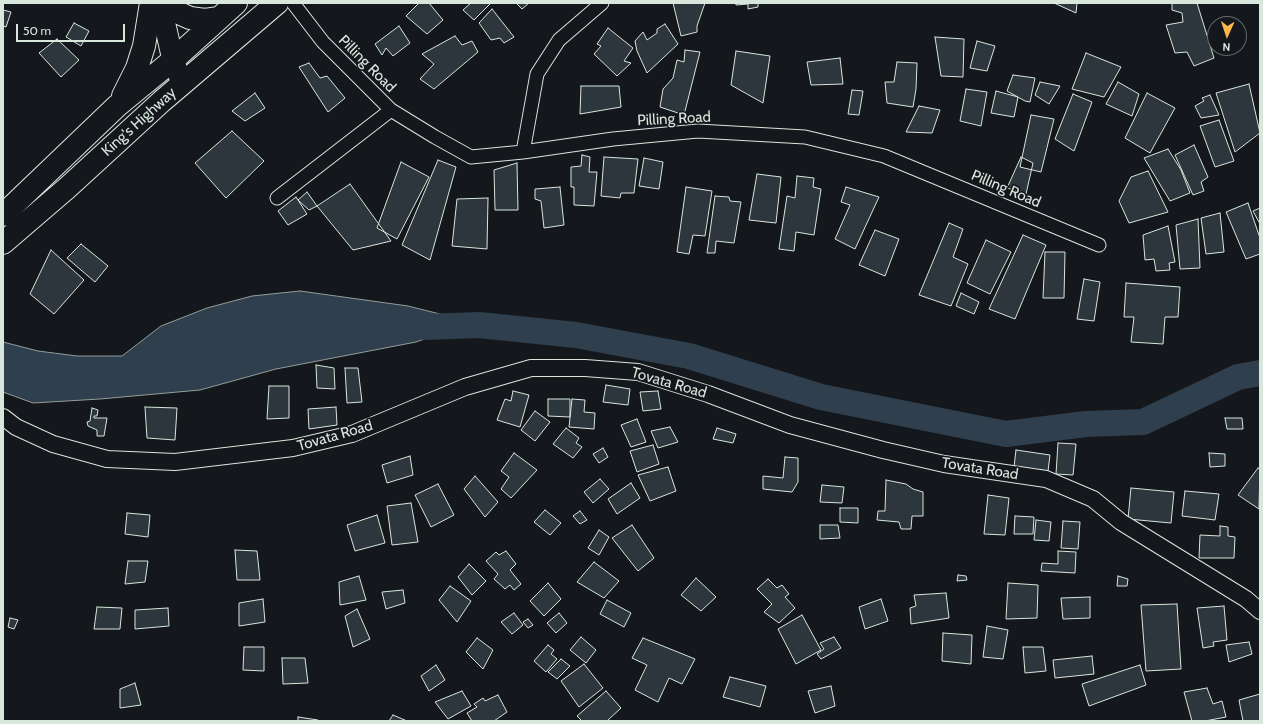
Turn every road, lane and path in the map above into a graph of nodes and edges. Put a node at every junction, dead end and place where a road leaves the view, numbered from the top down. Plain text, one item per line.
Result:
1 (151, 3) edge
2 (160, 3) edge
3 (172, 3) edge
4 (236, 3) edge
5 (277, 3) edge
6 (293, 3) edge
7 (602, 3) edge
8 (219, 18) junction
9 (173, 60) junction
10 (182, 84) junction
11 (117, 106) junction
12 (391, 110) junction
13 (523, 152) junction
14 (277, 198) dead end
15 (3, 215) edge
16 (3, 243) edge
17 (1099, 245) dead end
18 (3, 417) edge
19 (1260, 611) edge

1 - 11 highway
2 - 9 main road
3 - 8 highway
4 - 8 highway, King's Highway
5 - 10 highway, King's Highway
6 - 12 street, Pilling Road
7 - 13 street
8 - 9 highway, King's Highway
9 - 10 main road
9 - 11 highway, King's Highway
10 - 16 highway, King's Highway
11 - 15 highway, King's Highway
12 - 13 street, Pilling Road
12 - 14 street
13 - 17 street, Pilling Road
18 - 19 street, Tovata Road

